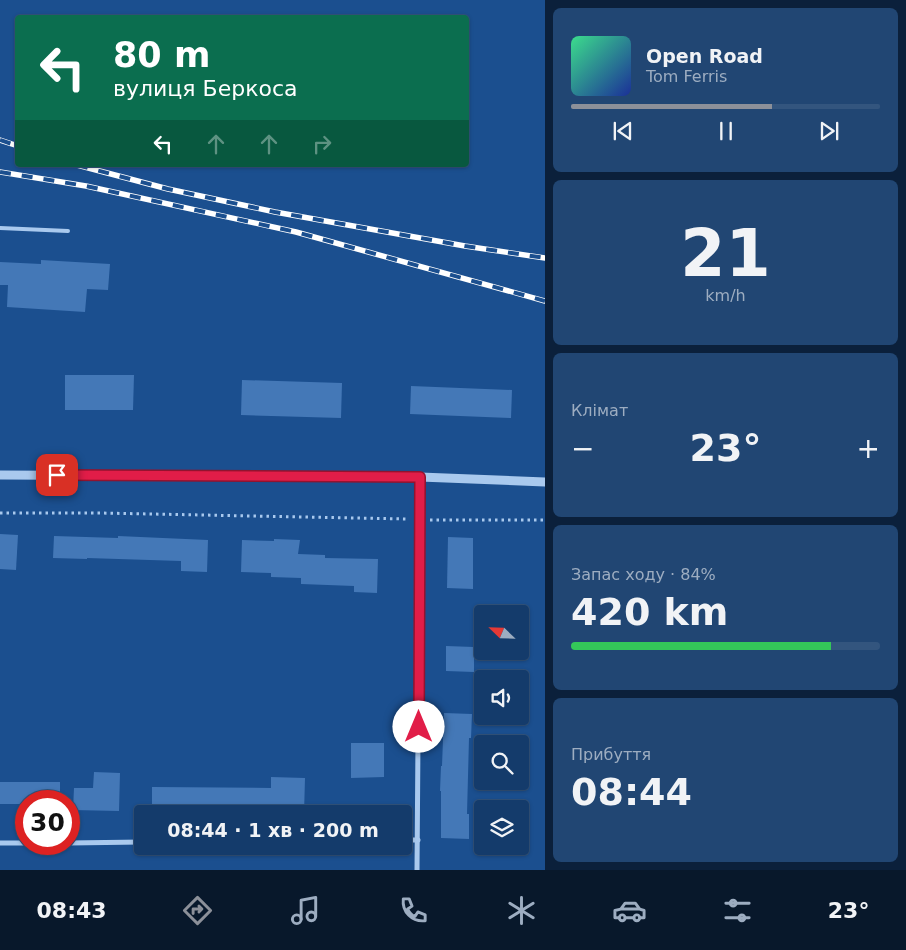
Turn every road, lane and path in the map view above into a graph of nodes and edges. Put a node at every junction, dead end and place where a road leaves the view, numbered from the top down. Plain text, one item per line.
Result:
1 (0, 228) edge
2 (68, 231) dead end
3 (0, 474) edge
4 (420, 477) junction
5 (545, 482) edge
6 (0, 512) edge
7 (420, 520) junction
8 (545, 520) edge
9 (412, 840) edge
10 (418, 840) junction
11 (134, 842) edge
12 (0, 843) edge
13 (15, 843) edge
14 (80, 843) edge
15 (417, 870) edge

1 - 2 lane
3 - 4 street
4 - 5 street
4 - 7 street
6 - 7 path
7 - 8 path
7 - 10 street
9 - 10 street
10 - 15 street
11 - 14 street
12 - 13 street

